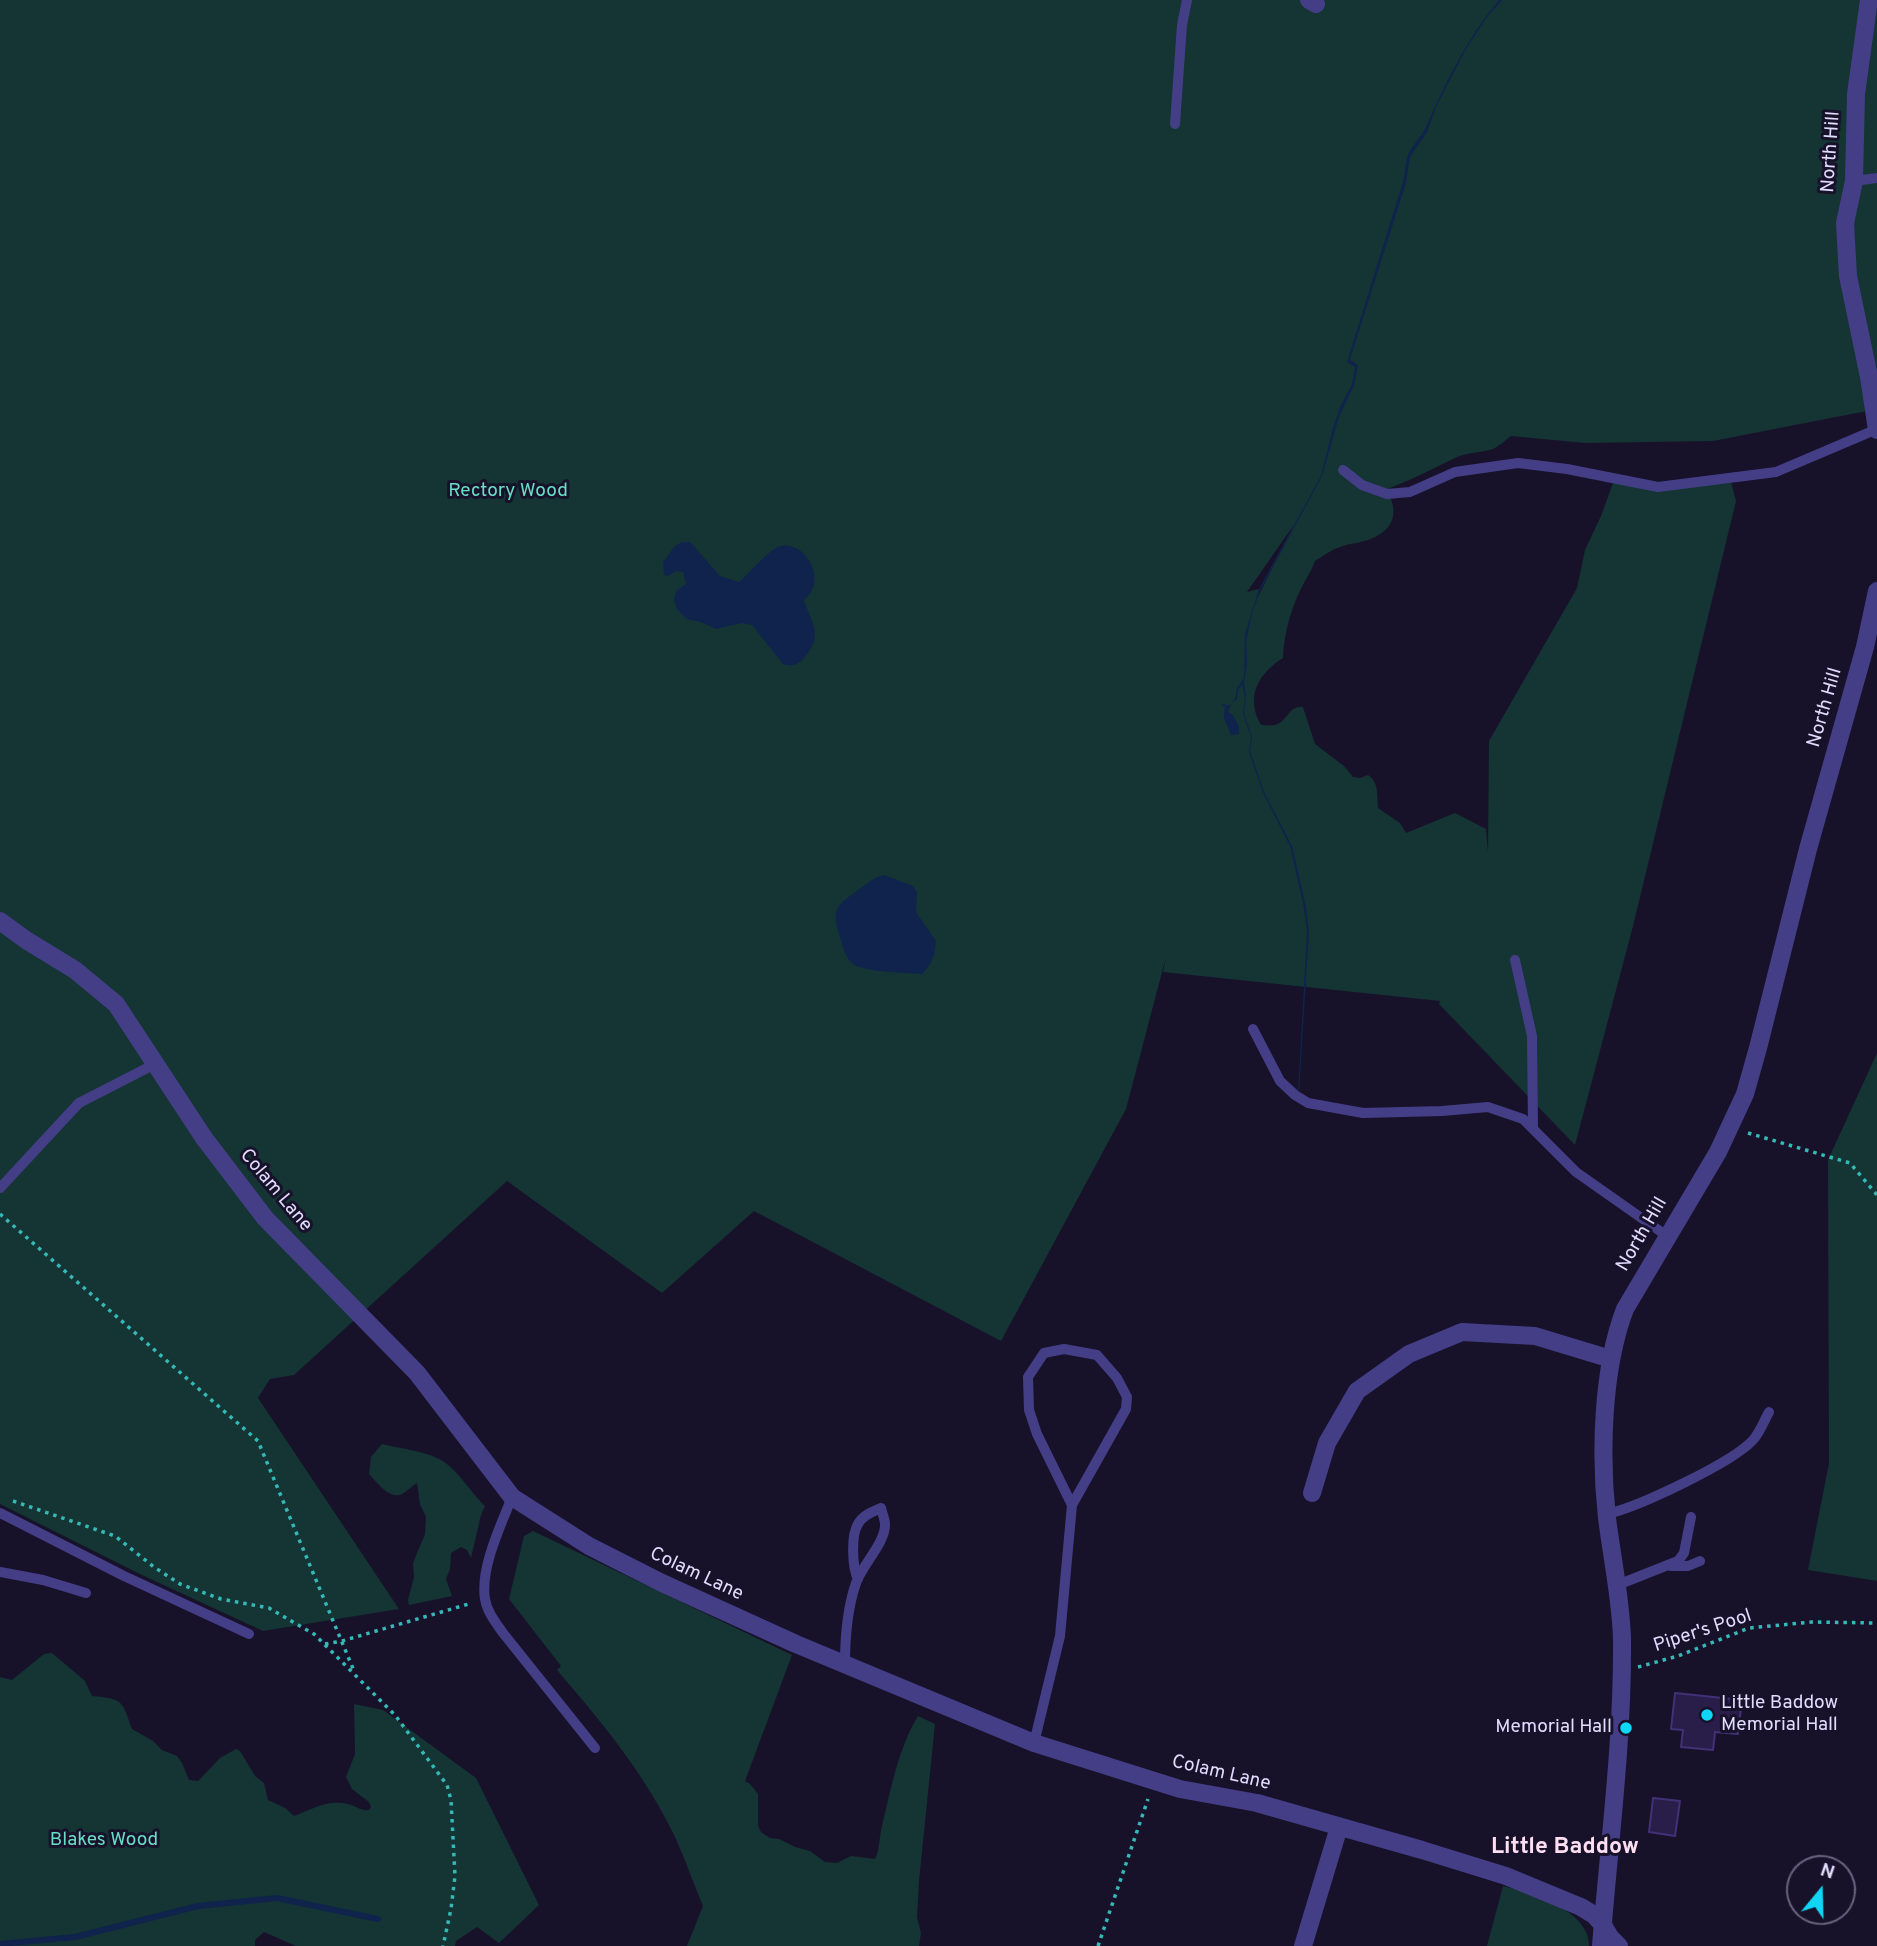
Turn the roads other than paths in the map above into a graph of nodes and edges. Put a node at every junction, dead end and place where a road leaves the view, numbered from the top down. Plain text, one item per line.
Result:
1 (1187, 0) edge
2 (1869, 0) edge
3 (1175, 124) dead end
4 (1877, 178) edge
5 (1854, 181) junction
6 (1877, 430) edge
7 (1343, 470) dead end
8 (1877, 591) edge
9 (0, 921) edge
10 (1515, 960) dead end
11 (1253, 1029) dead end
12 (155, 1064) junction
13 (1533, 1128) junction
14 (0, 1188) edge
15 (1667, 1236) junction
16 (1611, 1359) junction
17 (1769, 1412) dead end
18 (1312, 1493) dead end
19 (512, 1497) junction
20 (1072, 1504) junction
21 (0, 1513) edge
22 (1607, 1514) junction
23 (1691, 1517) dead end
24 (1700, 1561) dead end
25 (1666, 1566) junction
26 (0, 1572) edge
27 (858, 1579) junction
28 (1615, 1586) junction
29 (86, 1593) dead end
30 (249, 1634) dead end
31 (845, 1664) junction
32 (1034, 1743) junction
33 (594, 1748) dead end
34 (1339, 1826) junction
35 (1603, 1925) junction
36 (1303, 1946) edge
37 (1601, 1946) edge
38 (1619, 1946) edge

1 - 3 lane
2 - 5 street, North Hill
4 - 5 lane
5 - 6 street, North Hill
6 - 7 lane
8 - 15 street, North Hill
9 - 12 street, Colam Lane
10 - 13 lane
11 - 13 lane
12 - 14 lane
12 - 19 street, Colam Lane
13 - 15 lane
15 - 16 street, North Hill
16 - 18 street
16 - 22 street, North Hill
17 - 22 lane
19 - 31 street, Colam Lane
19 - 33 lane
20 - 20 lane
20 - 32 lane
21 - 30 lane
22 - 28 street, North Hill
23 - 25 lane
24 - 25 lane
25 - 28 lane
26 - 29 lane
27 - 27 lane
27 - 31 lane
28 - 35 street, North Hill
31 - 32 street, Colam Lane
32 - 34 street, Colam Lane
34 - 35 street, Colam Lane
34 - 36 street
35 - 37 street, North Hill
35 - 38 street, Colam Lane

